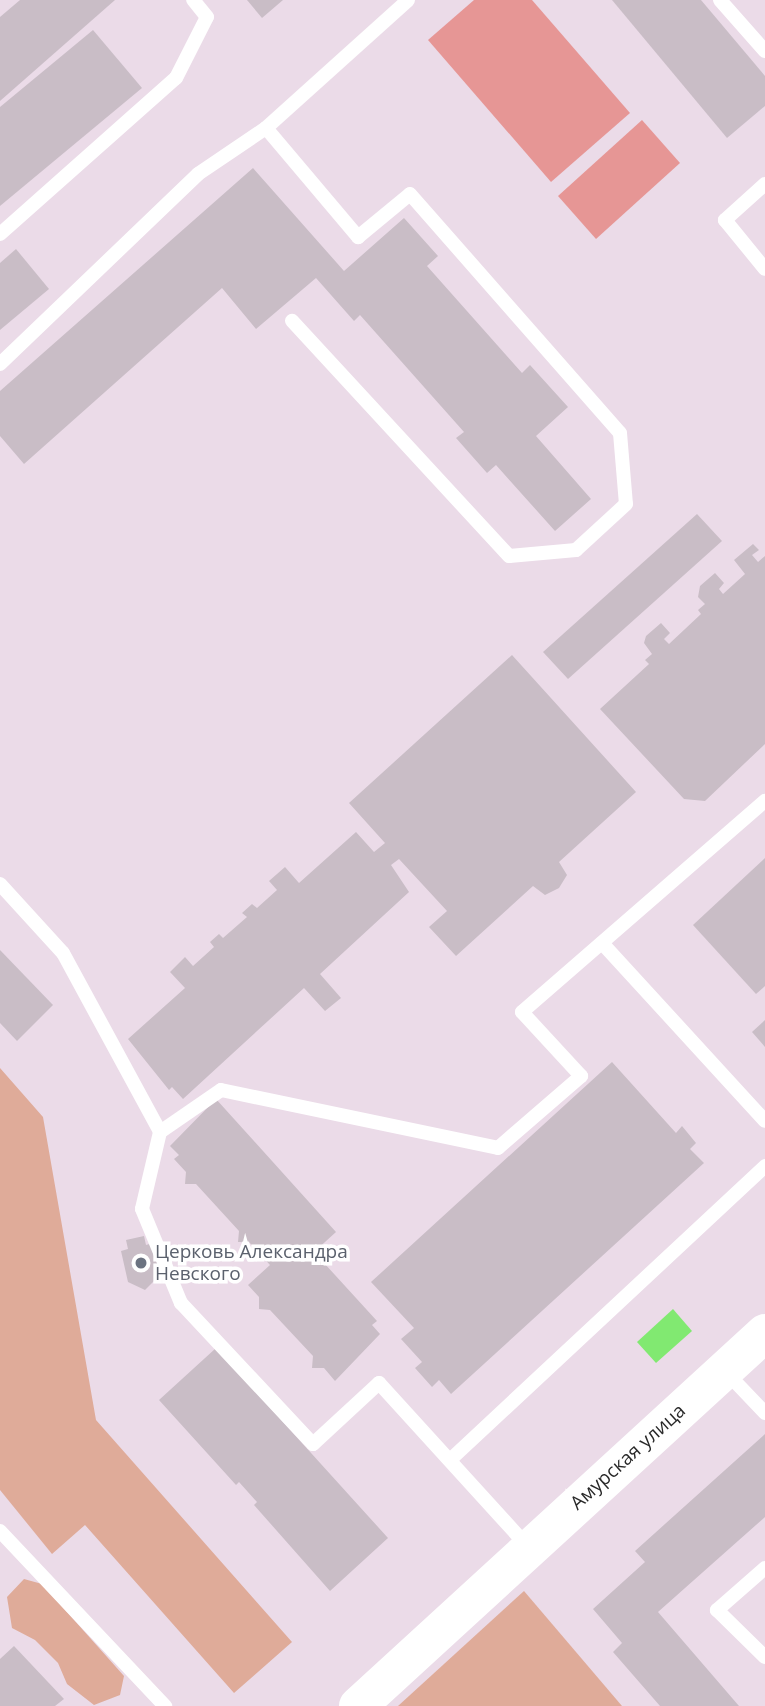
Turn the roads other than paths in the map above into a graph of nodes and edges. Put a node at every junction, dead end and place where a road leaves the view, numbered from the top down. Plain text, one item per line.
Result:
1 (193, 0) edge
2 (408, 0) edge
3 (720, 0) edge
4 (765, 51) edge
5 (266, 128) junction
6 (765, 184) edge
7 (0, 234) edge
8 (765, 269) edge
9 (292, 321) dead end
10 (0, 363) edge
11 (765, 801) edge
12 (0, 884) edge
13 (602, 943) junction
14 (765, 1121) edge
15 (160, 1132) junction
16 (765, 1166) edge
17 (765, 1333) edge
18 (724, 1369) junction
19 (765, 1413) edge
20 (450, 1460) junction
21 (0, 1531) edge
22 (528, 1548) junction
23 (765, 1568) edge
24 (765, 1657) edge
25 (158, 1705) edge
26 (358, 1706) edge

1 - 7 lane
2 - 5 lane
3 - 4 lane
5 - 9 lane
5 - 10 lane
6 - 8 lane
11 - 13 lane
12 - 15 lane
13 - 14 lane
13 - 15 lane
15 - 20 lane
16 - 20 lane
17 - 18 street, Амурская улица
18 - 19 lane
18 - 22 street, Амурская улица
20 - 22 lane
21 - 25 lane
22 - 26 street, Амурская улица
23 - 24 lane

